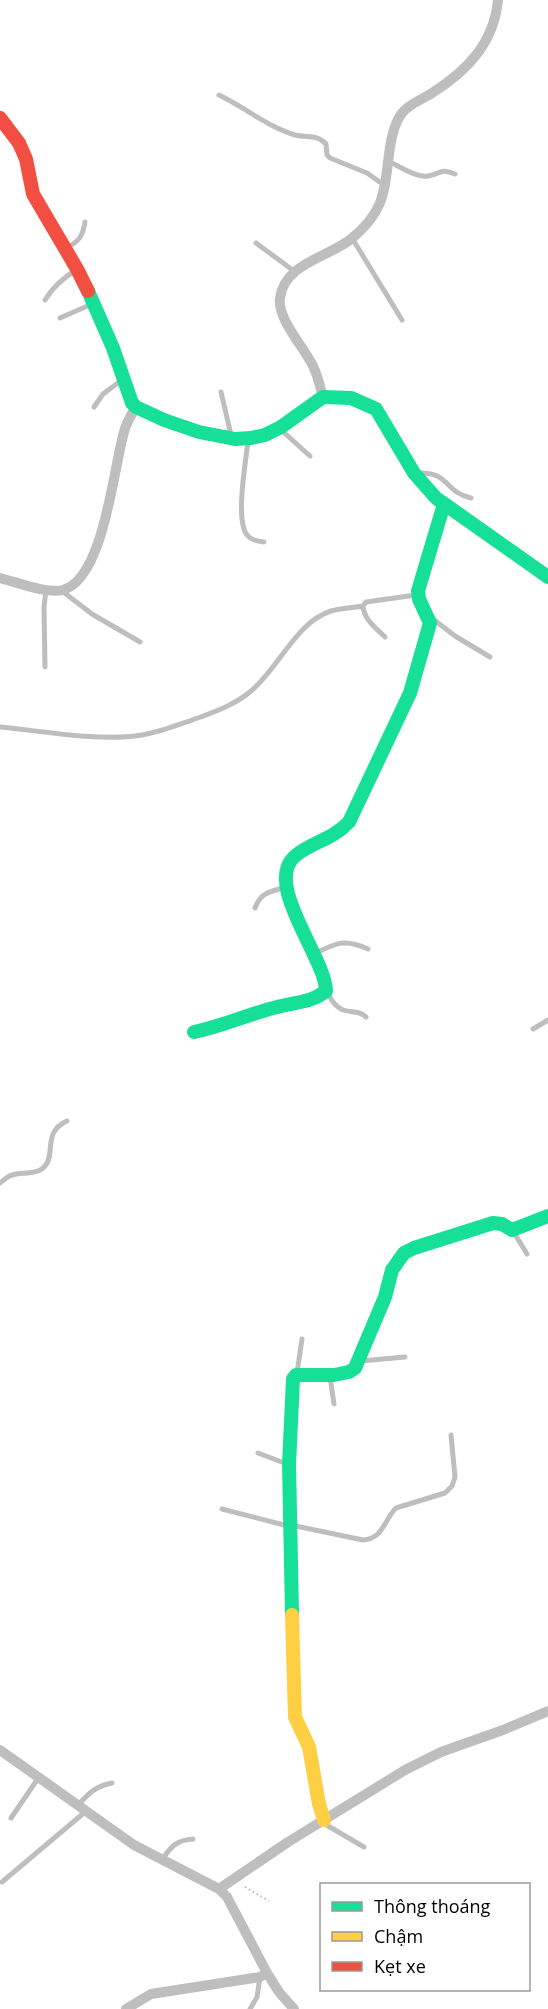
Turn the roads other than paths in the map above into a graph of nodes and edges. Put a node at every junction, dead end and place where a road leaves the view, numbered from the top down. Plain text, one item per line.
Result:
1 (498, 0) edge
2 (219, 95) dead end
3 (0, 118) edge
4 (388, 161) junction
5 (455, 174) dead end
6 (385, 186) junction
7 (85, 222) dead end
8 (352, 238) junction
9 (256, 243) dead end
10 (66, 249) junction
11 (77, 269) junction
12 (294, 271) junction
13 (45, 300) dead end
14 (94, 304) junction
15 (60, 318) dead end
16 (402, 320) dead end
17 (123, 379) junction
18 (221, 392) dead end
19 (323, 397) junction
20 (94, 407) dead end
21 (136, 407) junction
22 (279, 428) junction
23 (248, 439) junction
24 (232, 440) junction
25 (309, 456) dead end
26 (414, 473) junction
27 (471, 498) dead end
28 (444, 504) junction
29 (264, 542) dead end
30 (548, 577) edge
31 (0, 578) edge
32 (46, 590) junction
33 (61, 590) junction
34 (417, 595) junction
35 (363, 606) junction
36 (429, 616) junction
37 (385, 637) dead end
38 (140, 642) dead end
39 (490, 657) dead end
40 (45, 668) dead end
41 (0, 727) edge
42 (287, 887) junction
43 (255, 908) dead end
44 (368, 949) dead end
45 (314, 954) junction
46 (326, 991) junction
47 (366, 1017) dead end
48 (548, 1020) edge
49 (533, 1029) dead end
50 (194, 1032) dead end
51 (67, 1121) dead end
52 (0, 1183) edge
53 (548, 1216) edge
54 (512, 1230) junction
55 (527, 1254) dead end
56 (302, 1339) dead end
57 (405, 1357) dead end
58 (359, 1361) junction
59 (296, 1375) junction
60 (330, 1376) junction
61 (334, 1404) dead end
62 (451, 1435) dead end
63 (258, 1453) dead end
64 (289, 1464) junction
65 (222, 1509) dead end
66 (289, 1525) junction
67 (548, 1711) edge
68 (0, 1750) edge
69 (39, 1778) junction
70 (112, 1783) dead end
71 (82, 1808) junction
72 (11, 1818) dead end
73 (323, 1821) junction
74 (193, 1839) dead end
75 (364, 1847) dead end
76 (162, 1860) junction
77 (2, 1882) dead end
78 (219, 1889) junction
79 (263, 1975) junction
80 (126, 2009) edge
81 (250, 2009) edge
82 (294, 2009) edge

1 - 4 street
2 - 6 lane
3 - 10 street
4 - 5 lane
4 - 6 street
6 - 8 street
7 - 10 lane
8 - 12 street
8 - 16 lane
9 - 12 lane
10 - 11 street
11 - 13 lane
11 - 14 street
12 - 19 street
14 - 15 lane
14 - 17 street
17 - 20 lane
17 - 21 street
18 - 24 lane
19 - 22 street
19 - 26 street
21 - 24 street
21 - 33 street
22 - 23 street
22 - 25 lane
23 - 24 street
23 - 29 lane
26 - 27 lane
26 - 28 street
28 - 30 street
28 - 34 street
31 - 32 street
32 - 33 street
32 - 40 lane
33 - 38 lane
34 - 35 lane
34 - 36 street
35 - 37 lane
35 - 41 lane
36 - 39 lane
36 - 42 street
42 - 43 lane
42 - 45 street
44 - 45 lane
45 - 46 street
46 - 47 lane
46 - 50 street
48 - 49 lane
51 - 52 lane
53 - 54 street
54 - 55 lane
54 - 58 street
56 - 59 lane
57 - 58 lane
58 - 60 street
59 - 60 street
59 - 64 street
60 - 61 lane
62 - 66 lane
63 - 64 lane
64 - 66 street
65 - 66 lane
66 - 73 street
67 - 73 street
68 - 69 street
69 - 71 street
69 - 72 lane
70 - 71 lane
71 - 76 street
71 - 77 lane
73 - 75 lane
73 - 78 street
74 - 76 lane
76 - 78 street
78 - 79 street
79 - 80 street
79 - 81 lane
79 - 82 street

